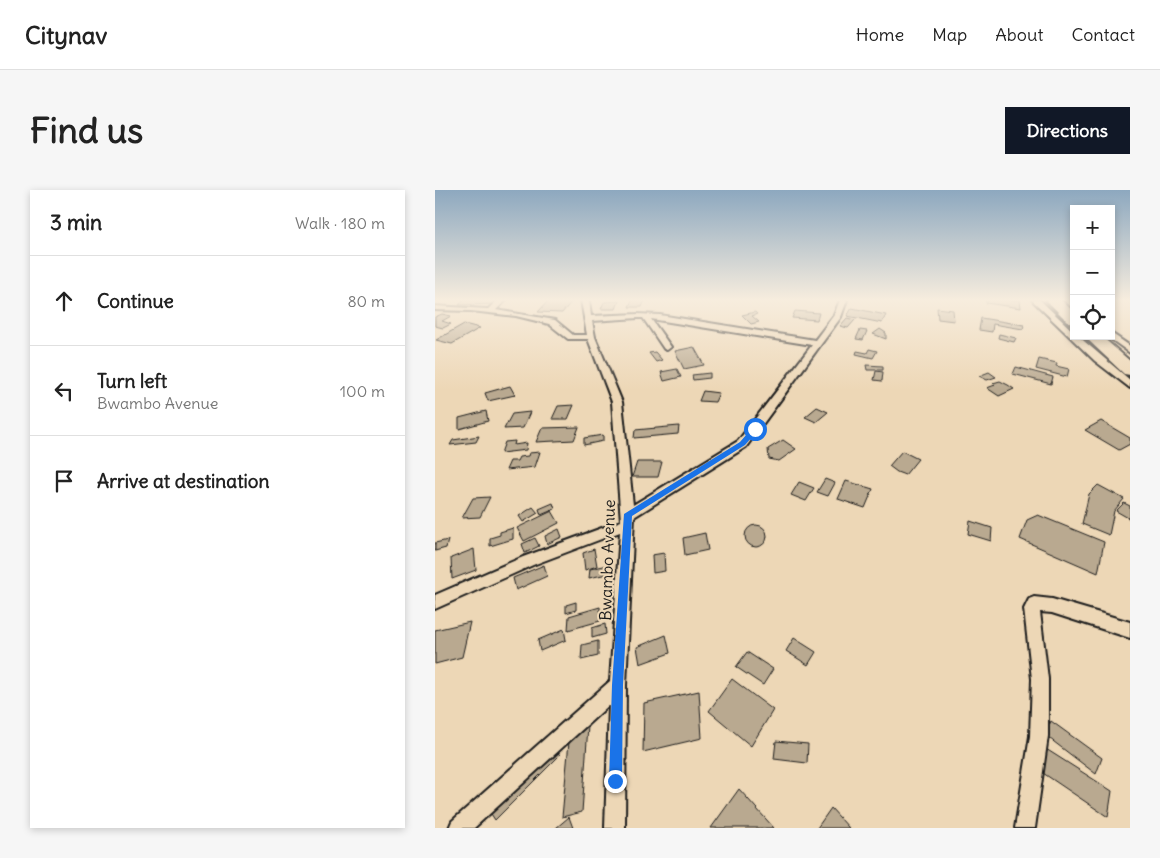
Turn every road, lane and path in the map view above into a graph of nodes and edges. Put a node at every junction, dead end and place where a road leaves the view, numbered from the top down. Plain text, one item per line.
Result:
1 (562, 330) edge
2 (589, 330) edge
3 (655, 330) edge
4 (743, 330) edge
5 (826, 330) edge
6 (1067, 330) edge
7 (591, 337) junction
8 (1115, 338) edge
9 (1096, 340) edge
10 (816, 343) junction
11 (667, 347) dead end
12 (1130, 350) edge
13 (1130, 370) edge
14 (1130, 385) edge
15 (628, 519) junction
16 (435, 602) edge
17 (1130, 630) edge
18 (618, 685) junction
19 (459, 828) edge
20 (615, 828) edge
21 (1025, 828) edge

1 - 7 street
2 - 7 street, Bwambo Avenue
3 - 11 street
4 - 10 street
5 - 10 street
6 - 14 street
7 - 15 street, Bwambo Avenue
8 - 12 street
9 - 13 highway
10 - 15 street
15 - 16 street
15 - 18 street, Bwambo Avenue
17 - 21 street
18 - 19 street
18 - 20 street, Bwambo Avenue

